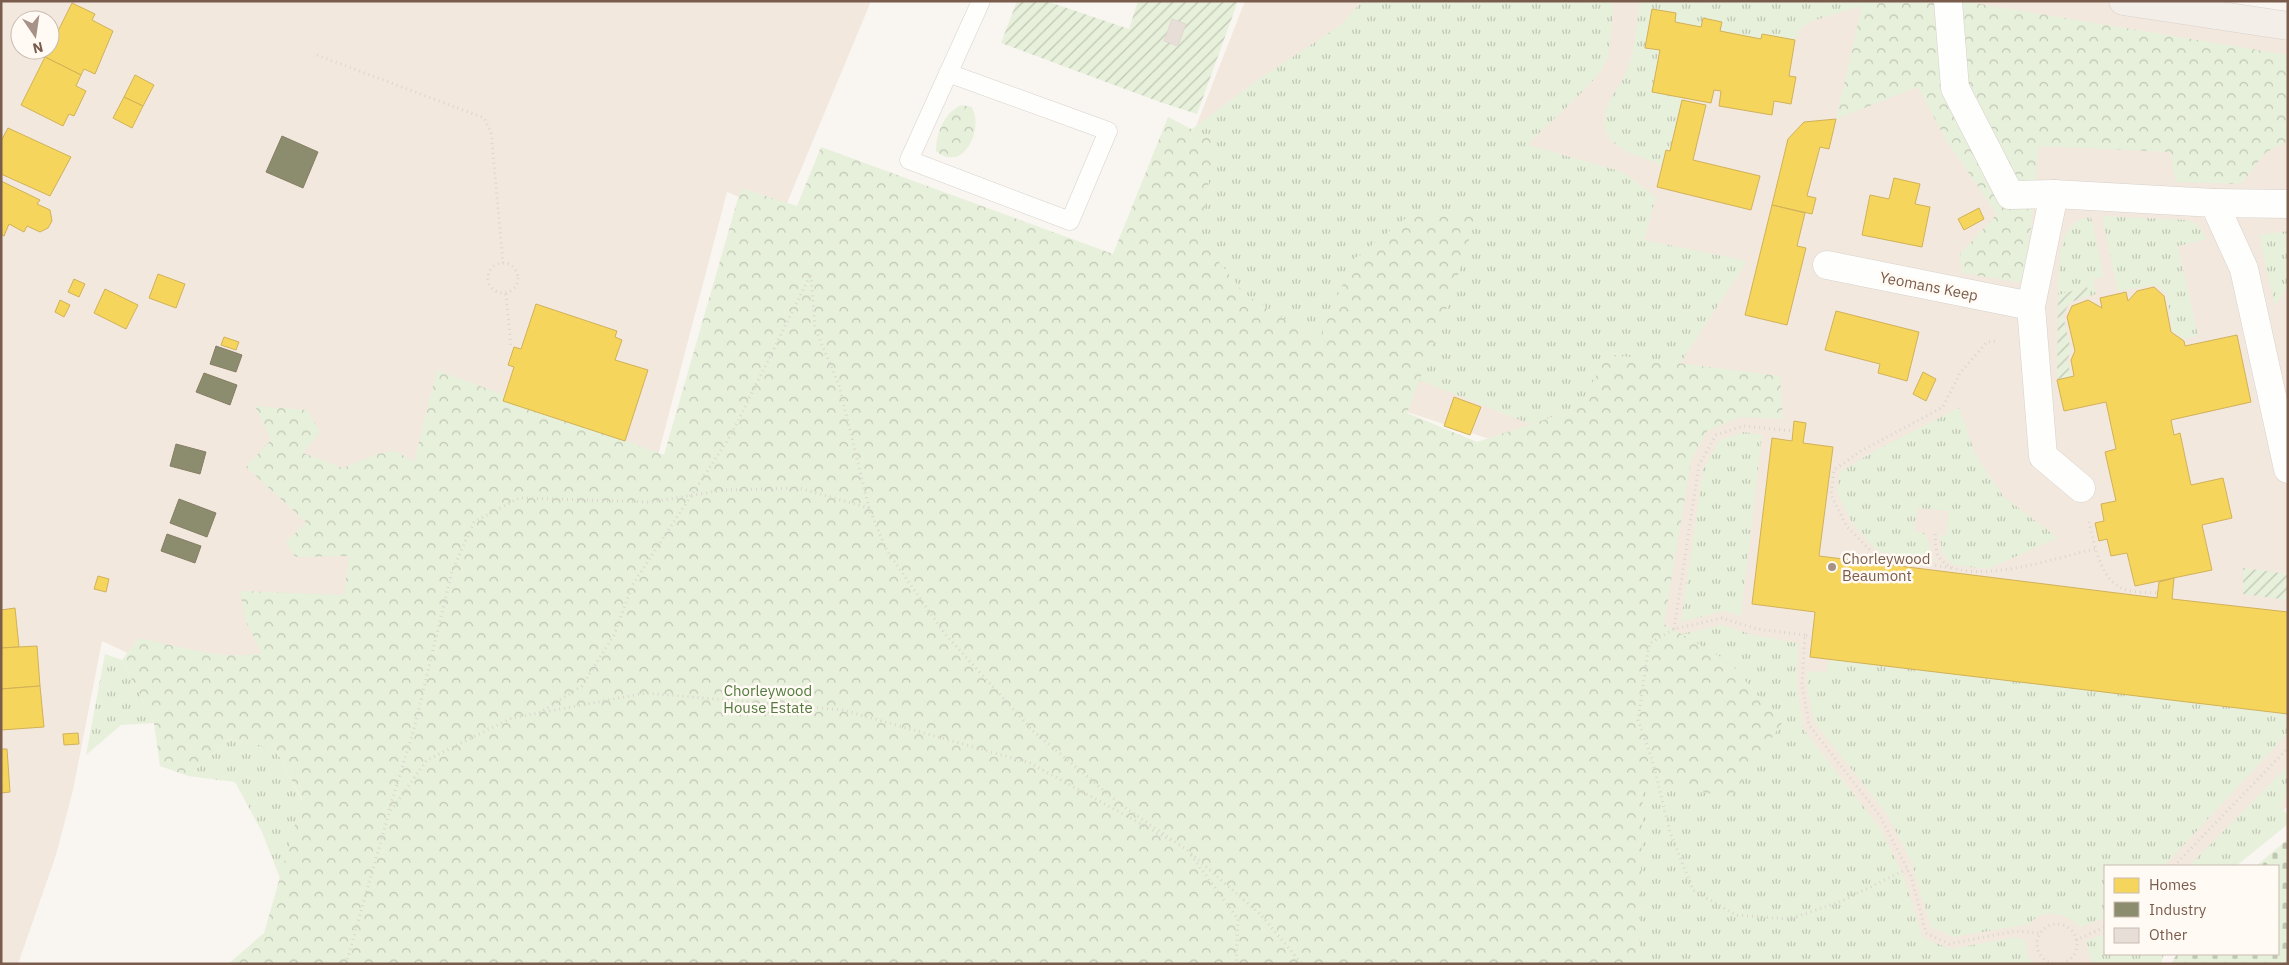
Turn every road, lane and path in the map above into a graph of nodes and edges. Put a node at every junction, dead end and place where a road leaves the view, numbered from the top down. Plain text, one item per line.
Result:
1 (980, 1) edge
2 (1948, 1) edge
3 (2123, 1) edge
4 (2288, 26) edge
5 (317, 55) dead end
6 (948, 73) junction
7 (2054, 194) junction
8 (2214, 203) junction
9 (2288, 204) edge
10 (503, 263) junction
11 (1827, 265) dead end
12 (506, 294) junction
13 (2031, 306) junction
14 (2034, 336) junction
15 (511, 346) dead end
16 (1793, 431) dead end
17 (2288, 469) edge
18 (2081, 488) joint
19 (690, 496) junction
20 (869, 508) junction
21 (1935, 534) dead end
22 (2095, 549) junction
23 (1951, 568) junction
24 (2158, 593) dead end
25 (1674, 629) junction
26 (1805, 636) junction
27 (1812, 637) dead end
28 (539, 713) junction
29 (2288, 748) edge
30 (388, 813) junction
31 (1187, 850) junction
32 (2175, 865) edge
33 (1907, 869) junction
34 (2104, 927) edge
35 (2040, 933) junction
36 (2076, 940) junction
37 (346, 964) edge
38 (1236, 964) edge
39 (1302, 964) edge

1 - 6 lane
2 - 7 street
3 - 4 main road
5 - 10 path
6 - 6 lane
7 - 8 street
7 - 13 street
8 - 9 street
8 - 17 street
10 - 12 path
10 - 12 path
11 - 13 street, Yeomans Keep
12 - 15 path
13 - 14 street
14 - 18 street
14 - 23 path
16 - 25 path
18 - 22 path
19 - 20 path
19 - 20 path
19 - 28 path
19 - 30 path
20 - 31 path
21 - 23 path
22 - 23 path
22 - 24 path
25 - 26 path
25 - 33 path
26 - 27 path
26 - 33 path
28 - 30 path
28 - 31 path
29 - 32 path
30 - 37 path
31 - 38 path
31 - 39 path
33 - 35 path
34 - 36 path
35 - 36 path
35 - 36 path

